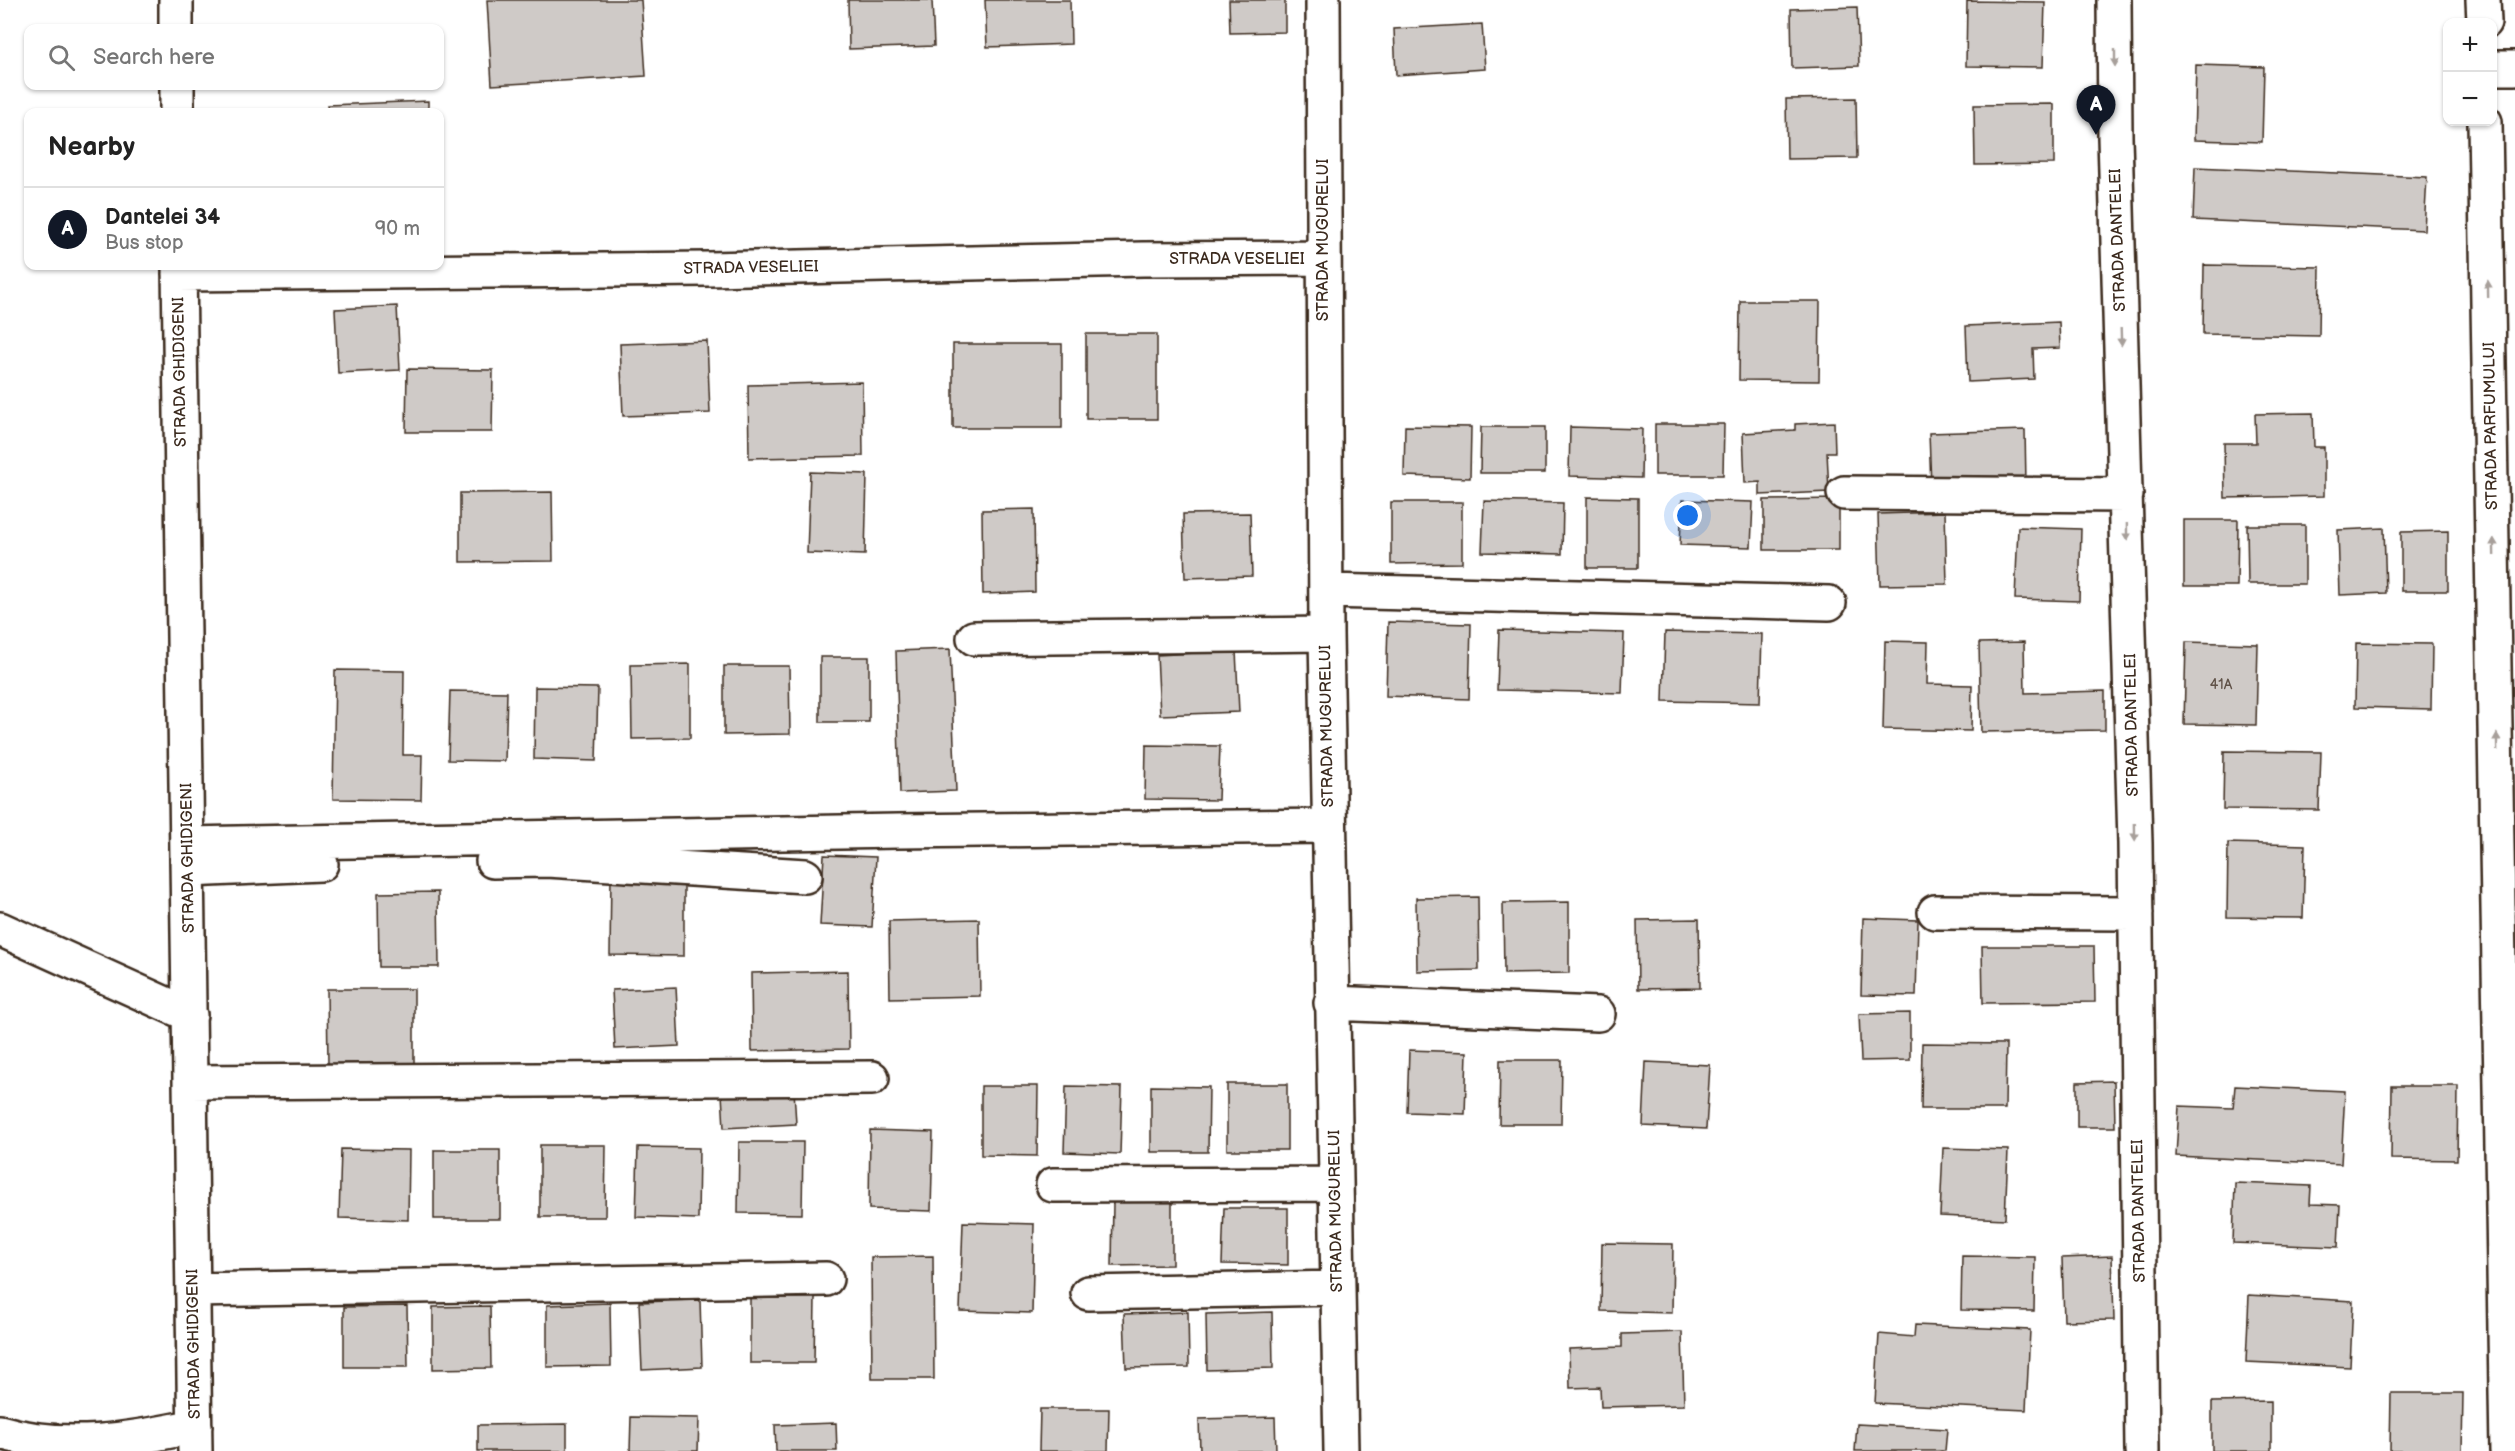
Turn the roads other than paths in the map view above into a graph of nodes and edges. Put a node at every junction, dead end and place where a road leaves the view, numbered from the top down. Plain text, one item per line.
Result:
1 (176, 0) edge
2 (1323, 0) edge
3 (2114, 0) edge
4 (2483, 0) edge
5 (2484, 18) edge
6 (176, 24) edge
7 (2497, 68) edge
8 (2515, 68) edge
9 (177, 90) edge
10 (177, 108) edge
11 (2486, 126) edge
12 (1323, 258) junction
13 (179, 270) edge
14 (444, 270) edge
15 (2502, 337) edge
16 (1844, 493) dead end
17 (2126, 495) junction
18 (1326, 591) junction
19 (1829, 603) dead end
20 (2505, 609) edge
21 (1326, 634) junction
22 (974, 638) dead end
23 (1329, 826) junction
24 (2507, 840) edge
25 (188, 857) junction
26 (805, 876) dead end
27 (1935, 912) dead end
28 (2136, 913) junction
29 (0, 929) edge
30 (1331, 1003) junction
31 (2508, 1010) edge
32 (1598, 1014) dead end
33 (190, 1015) junction
34 (872, 1078) dead end
35 (191, 1082) junction
36 (1335, 1184) junction
37 (1053, 1185) dead end
38 (826, 1279) dead end
39 (1338, 1288) junction
40 (193, 1290) junction
41 (1088, 1293) dead end
42 (2510, 1295) edge
43 (0, 1432) edge
44 (195, 1439) edge
45 (1341, 1451) edge
46 (2142, 1451) edge
47 (2506, 1451) edge

1 - 6 street
2 - 12 street, STRADA MUGURELUI
3 -> 17 street, STRADA DANTELEI
4 - 5 street
7 - 8 street
9 - 10 street
15 -> 11 street, STRADA PARFUMULUI
12 - 14 street, STRADA VESELIEI
12 - 18 street, STRADA MUGURELUI
13 - 25 street, STRADA GHIDIGENI
20 -> 15 street, STRADA PARFUMULUI
16 - 17 street
17 -> 28 street, STRADA DANTELEI
18 - 19 street
18 - 21 street, STRADA MUGURELUI
24 -> 20 street, STRADA PARFUMULUI
21 - 22 street
21 - 23 street, STRADA MUGURELUI
23 - 25 street
23 - 30 street, STRADA MUGURELUI
24 - 31 street, STRADA PARFUMULUI
25 - 26 street
25 - 33 street, STRADA GHIDIGENI
27 - 28 street
28 - 46 street, STRADA DANTELEI
29 - 33 street
30 - 32 street
30 - 36 street, STRADA MUGURELUI
31 - 42 street, STRADA PARFUMULUI
33 - 35 street, STRADA GHIDIGENI
34 - 35 street
35 - 40 street, STRADA GHIDIGENI
36 - 37 street
36 - 39 street, STRADA MUGURELUI
38 - 40 street
39 - 41 street
39 - 45 street, STRADA MUGURELUI
40 - 44 street, STRADA GHIDIGENI
42 - 47 street, STRADA PARFUMULUI
43 - 44 street

